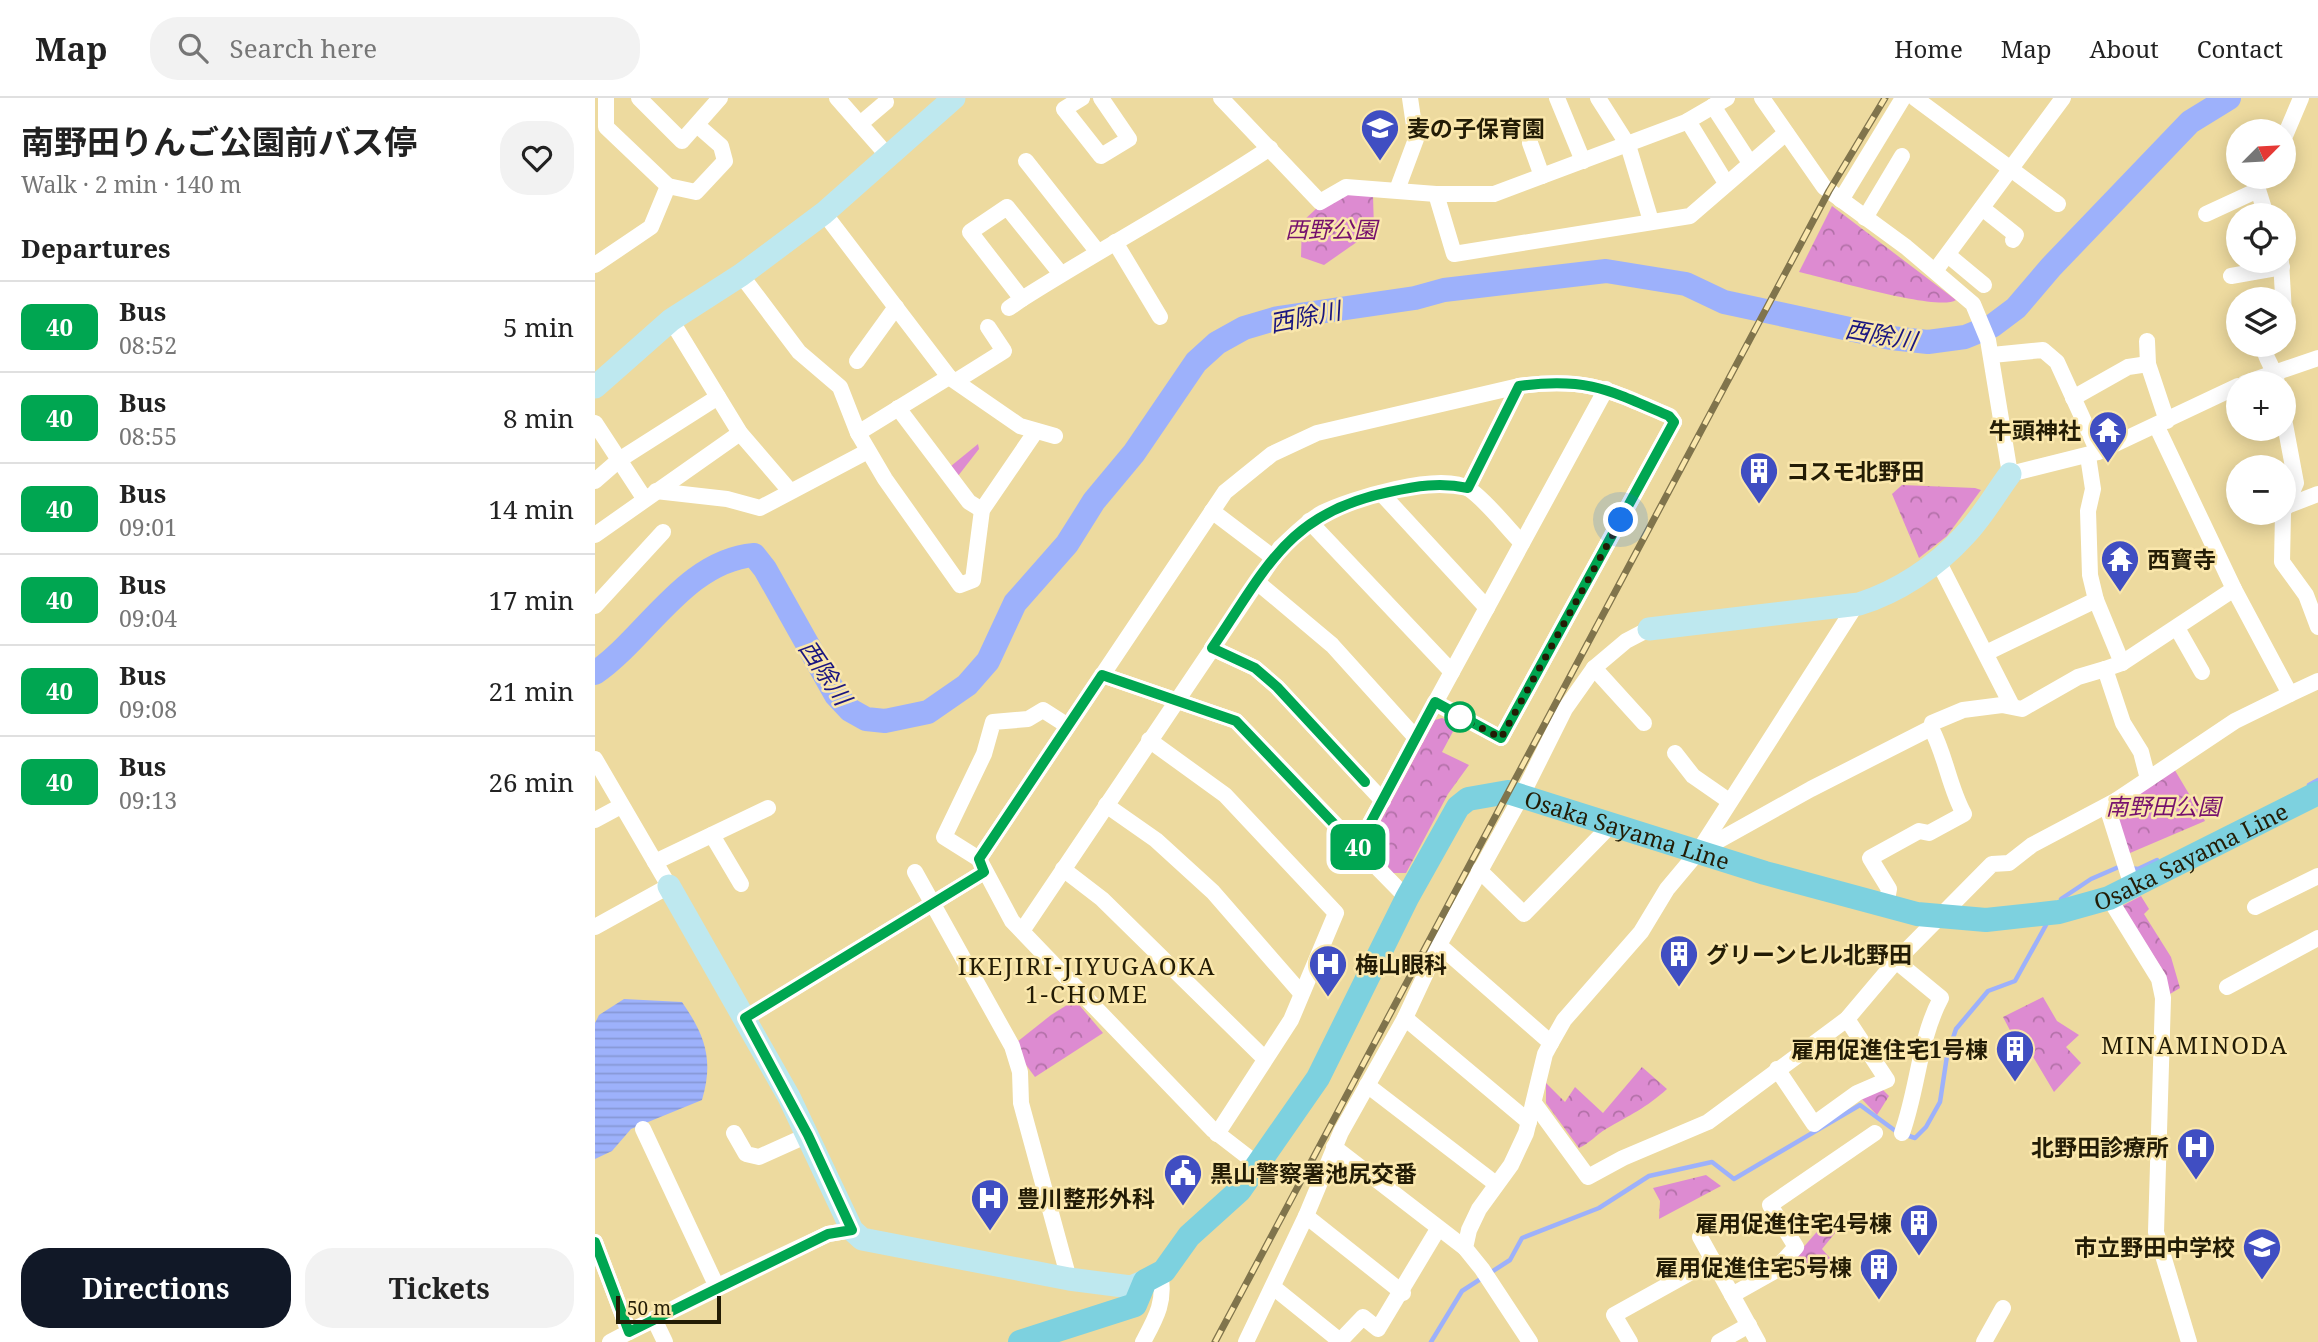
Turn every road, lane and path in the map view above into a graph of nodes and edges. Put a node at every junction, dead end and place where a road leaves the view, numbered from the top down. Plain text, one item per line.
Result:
1 (606, 98) edge
2 (639, 98) edge
3 (720, 98) edge
4 (838, 98) edge
5 (1082, 98) edge
6 (1101, 98) edge
7 (1221, 98) edge
8 (1410, 98) edge
9 (1557, 98) edge
10 (1598, 98) edge
11 (1762, 98) edge
12 (1903, 98) edge
13 (1915, 98) edge
14 (2063, 98) edge
15 (2301, 98) edge
16 (949, 100) edge
17 (886, 102) dead end
18 (1720, 102) edge
19 (2292, 119) edge
20 (1688, 121) junction
21 (860, 124) junction
22 (697, 125) junction
23 (1786, 133) junction
24 (1530, 143) dead end
25 (1628, 145) junction
26 (1270, 148) junction
27 (888, 156) junction
28 (1902, 156) dead end
29 (1026, 161) dead end
30 (1583, 161) junction
31 (1750, 163) junction
32 (2010, 170) junction
33 (1542, 176) junction
34 (1725, 183) junction
35 (668, 186) junction
36 (2246, 189) edge
37 (1397, 190) junction
38 (1436, 194) junction
39 (1841, 200) junction
40 (2058, 204) dead end
41 (1982, 208) junction
42 (824, 213) junction
43 (2206, 214) dead end
44 (1865, 218) junction
45 (1651, 221) junction
46 (2013, 240) dead end
47 (1115, 242) junction
48 (1097, 251) junction
49 (1948, 255) junction
50 (596, 263) edge
51 (1935, 271) junction
52 (2244, 273) edge
53 (1061, 274) junction
54 (741, 275) junction
55 (2231, 276) dead end
56 (1984, 285) dead end
57 (896, 307) junction
58 (1160, 317) dead end
59 (671, 320) junction
60 (988, 327) dead end
61 (2147, 341) dead end
62 (1990, 348) junction
63 (2318, 358) edge
64 (857, 362) dead end
65 (2148, 364) junction
66 (2291, 371) edge
67 (952, 379) junction
68 (1519, 386) junction
69 (595, 387) edge
70 (1606, 388) junction
71 (2226, 390) edge
72 (718, 397) junction
73 (2073, 398) junction
74 (898, 408) junction
75 (595, 424) edge
76 (2162, 424) junction
77 (1036, 431) junction
78 (740, 433) junction
79 (858, 433) junction
80 (1055, 436) dead end
81 (868, 451) junction
82 (2093, 454) junction
83 (619, 460) junction
84 (2010, 474) junction
85 (595, 481) edge
86 (1468, 488) junction
87 (790, 491) junction
88 (1381, 493) junction
89 (2318, 494) edge
90 (650, 495) junction
91 (2296, 504) edge
92 (982, 510) junction
93 (1212, 511) junction
94 (1309, 521) junction
95 (2283, 525) edge
96 (663, 532) dead end
97 (595, 535) edge
98 (1522, 543) junction
99 (1273, 558) junction
100 (1937, 559) junction
101 (1257, 582) junction
102 (2234, 589) junction
103 (2312, 592) edge
104 (2097, 600) junction
105 (1856, 605) junction
106 (595, 606) edge
107 (1487, 608) junction
108 (2318, 627) edge
109 (2177, 628) junction
110 (1649, 629) joint
111 (1212, 648) junction
112 (1986, 653) junction
113 (2122, 663) junction
114 (1594, 668) junction
115 (2105, 669) junction
116 (1452, 672) junction
117 (2202, 672) dead end
118 (1102, 675) junction
119 (2318, 681) edge
120 (2290, 694) junction
121 (1175, 701) junction
122 (1435, 702) junction
123 (2012, 706) junction
124 (1644, 723) dead end
125 (1068, 726) junction
126 (1931, 728) junction
127 (1416, 738) junction
128 (1149, 740) junction
129 (1675, 753) dead end
130 (595, 759) edge
131 (2148, 779) junction
132 (2318, 793) edge
133 (1522, 795) junction
134 (1383, 800) junction
135 (2117, 800) junction
136 (1729, 801) junction
137 (1106, 805) junction
138 (621, 806) junction
139 (768, 808) dead end
140 (595, 820) edge
141 (1613, 823) junction
142 (712, 835) junction
143 (1357, 848) junction
144 (1698, 852) junction
145 (656, 862) junction
146 (981, 866) junction
147 (1063, 869) junction
148 (1479, 870) junction
149 (915, 872) dead end
150 (2318, 876) edge
151 (741, 884) dead end
152 (669, 886) junction
153 (2132, 886) junction
154 (1407, 898) junction
155 (2109, 898) junction
156 (933, 905) junction
157 (1886, 905) junction
158 (2255, 907) dead end
159 (1944, 916) junction
160 (595, 927) edge
161 (1022, 931) junction
162 (2318, 938) edge
163 (1439, 946) junction
164 (1896, 961) junction
165 (2227, 987) dead end
166 (1301, 993) junction
167 (745, 1018) junction
168 (1405, 1018) junction
169 (1847, 1018) junction
170 (1551, 1043) junction
171 (1265, 1059) junction
172 (1777, 1069) junction
173 (1367, 1085) junction
174 (1534, 1103) junction
175 (1529, 1122) junction
176 (643, 1129) dead end
177 (734, 1133) dead end
178 (1875, 1133) dead end
179 (1902, 1133) dead end
180 (1217, 1134) junction
181 (808, 1135) junction
182 (1334, 1147) junction
183 (1257, 1164) junction
184 (1496, 1184) junction
185 (1305, 1216) junction
186 (1438, 1229) junction
187 (852, 1230) junction
188 (1700, 1237) dead end
189 (595, 1242) edge
190 (1465, 1248) junction
191 (1713, 1260) junction
192 (1152, 1277) junction
193 (1069, 1279) junction
194 (717, 1287) junction
195 (1273, 1287) junction
196 (1402, 1293) junction
197 (1732, 1295) junction
198 (2003, 1308) dead end
199 (654, 1319) junction
200 (1749, 1325) junction
201 (629, 1332) junction
202 (1340, 1341) edge
203 (610, 1342) edge
204 (665, 1342) edge
205 (1020, 1342) edge
206 (1143, 1342) edge
207 (1246, 1342) edge
208 (1530, 1342) edge
209 (1630, 1342) edge
210 (1719, 1342) edge
211 (1758, 1342) edge
212 (1984, 1342) edge
213 (2189, 1342) edge

1 - 35 street
2 - 22 street
3 - 22 street
4 - 21 street
5 - 6 street
7 - 26 street
8 - 37 street
9 - 30 street
10 - 25 street
11 - 23 street
12 - 39 street
13 - 32 street
14 - 32 street
15 - 19 street
16 - 27 street
17 - 21 street
18 - 20 street
18 - 31 street
20 - 25 street
20 - 34 street
21 - 27 street
22 - 35 street
23 - 31 street
23 - 39 street
24 - 33 street
25 - 30 street
25 - 45 street
26 - 37 street
26 - 47 street
27 - 42 street
28 - 44 street
29 - 48 street
30 - 33 street
31 - 34 street
32 - 40 street
32 - 41 street
33 - 38 street
34 - 45 street
35 - 50 street
36 - 43 street
37 - 38 street
38 - 45 street
39 - 44 street
41 - 46 street
41 - 49 street
42 - 54 street
42 - 57 street
44 - 51 street
47 - 48 street
47 - 58 street
48 - 53 street
49 - 51 street
49 - 56 street
51 - 62 street
52 - 55 street
53 - 53 street
54 - 59 street
54 - 79 street
57 - 64 street
57 - 67 street
59 - 69 street
59 - 72 street
60 - 67 street
61 - 65 street
62 - 73 street
62 - 84 street
63 - 66 street
65 - 73 street
65 - 76 street
67 - 74 street
67 - 77 street
68 - 70 street
68 - 86 street
68 - 93 street
70 - 98 street
70 - 122 street
71 - 76 street
72 - 78 street
72 - 83 street
73 - 82 street
74 - 79 street
74 - 92 street
75 - 83 street
76 - 82 street
76 - 102 street
77 - 80 street
77 - 92 street
78 - 87 street
78 - 90 street
79 - 81 street
81 - 87 street
81 - 92 street
82 - 84 street
82 - 104 street
83 - 85 street
83 - 90 street
84 - 100 street
86 - 88 street
86 - 98 street
87 - 90 street
88 - 94 street
88 - 107 street
89 - 91 street
90 - 97 street
93 - 99 street
93 - 118 street
94 - 99 street
94 - 116 street
95 - 103 street
96 - 106 street
98 - 107 street
99 - 101 street
100 - 105 street
100 - 112 street
101 - 111 street
101 - 127 street
102 - 109 street
102 - 120 street
103 - 108 street
104 - 112 street
104 - 113 street
105 - 110 street
105 - 136 street
107 - 116 street
109 - 113 street
109 - 117 street
110 - 114 street
111 - 121 street
111 - 134 street
112 - 123 street
113 - 115 street
114 - 124 street
114 - 133 street
115 - 123 street
115 - 131 street
116 - 122 street
118 - 121 street
118 - 125 street
119 - 120 street
120 - 131 street
121 - 128 street
121 - 143 street
122 - 127 street
123 - 126 street
125 - 146 street
125 - 146 street
126 - 144 street
126 - 157 street
127 - 134 street
128 - 137 street
128 - 166 street
129 - 136 street
130 - 138 street
131 - 135 street
132 - 153 main road, Osaka Sayama Line
133 - 141 main road, Osaka Sayama Line
133 - 148 street
133 - 154 main road, Osaka Sayama Line
134 - 143 street
135 - 153 street
135 - 159 street
136 - 144 street
137 - 147 street
137 - 166 street
138 - 140 street
138 - 145 street
139 - 142 street
141 - 144 main road, Osaka Sayama Line
141 - 148 street
142 - 145 street
142 - 151 street
143 - 154 street
144 - 157 main road, Osaka Sayama Line
144 - 170 street
145 - 152 street
146 - 156 street
146 - 161 street
147 - 161 street
147 - 171 street
148 - 163 street
149 - 156 street
150 - 158 street
152 - 160 street
152 - 167 street
153 - 155 main road, Osaka Sayama Line
154 - 183 main road, Osaka Sayama Line
155 - 159 main road, Osaka Sayama Line
155 - 213 street
156 - 167 street
156 - 193 street
157 - 159 main road, Osaka Sayama Line
159 - 164 street
161 - 180 street
162 - 165 street
163 - 168 street
163 - 170 street
164 - 169 street
164 - 179 street
166 - 171 street
167 - 181 street
168 - 173 street
168 - 175 street
169 - 172 street
169 - 172 street
170 - 174 street
171 - 180 street
172 - 174 street
173 - 182 street
173 - 184 street
174 - 175 street
175 - 184 street
176 - 194 street
177 - 181 street
178 - 197 street
180 - 183 street
181 - 187 street
182 - 185 street
182 - 186 street
183 - 192 main road, Osaka Sayama Line
184 - 190 street
185 - 195 street
185 - 196 street
186 - 190 street
186 - 196 street
187 - 193 street
187 - 194 street
188 - 191 street
189 - 201 street
190 - 208 street
191 - 197 street
191 - 209 street
192 - 193 street
192 - 205 main road, Osaka Sayama Line
192 - 206 street
194 - 199 street
195 - 202 street
195 - 207 street
196 - 202 street
197 - 200 street
198 - 212 street
199 - 201 street
199 - 204 street
200 - 210 street
200 - 211 street
201 - 203 street

